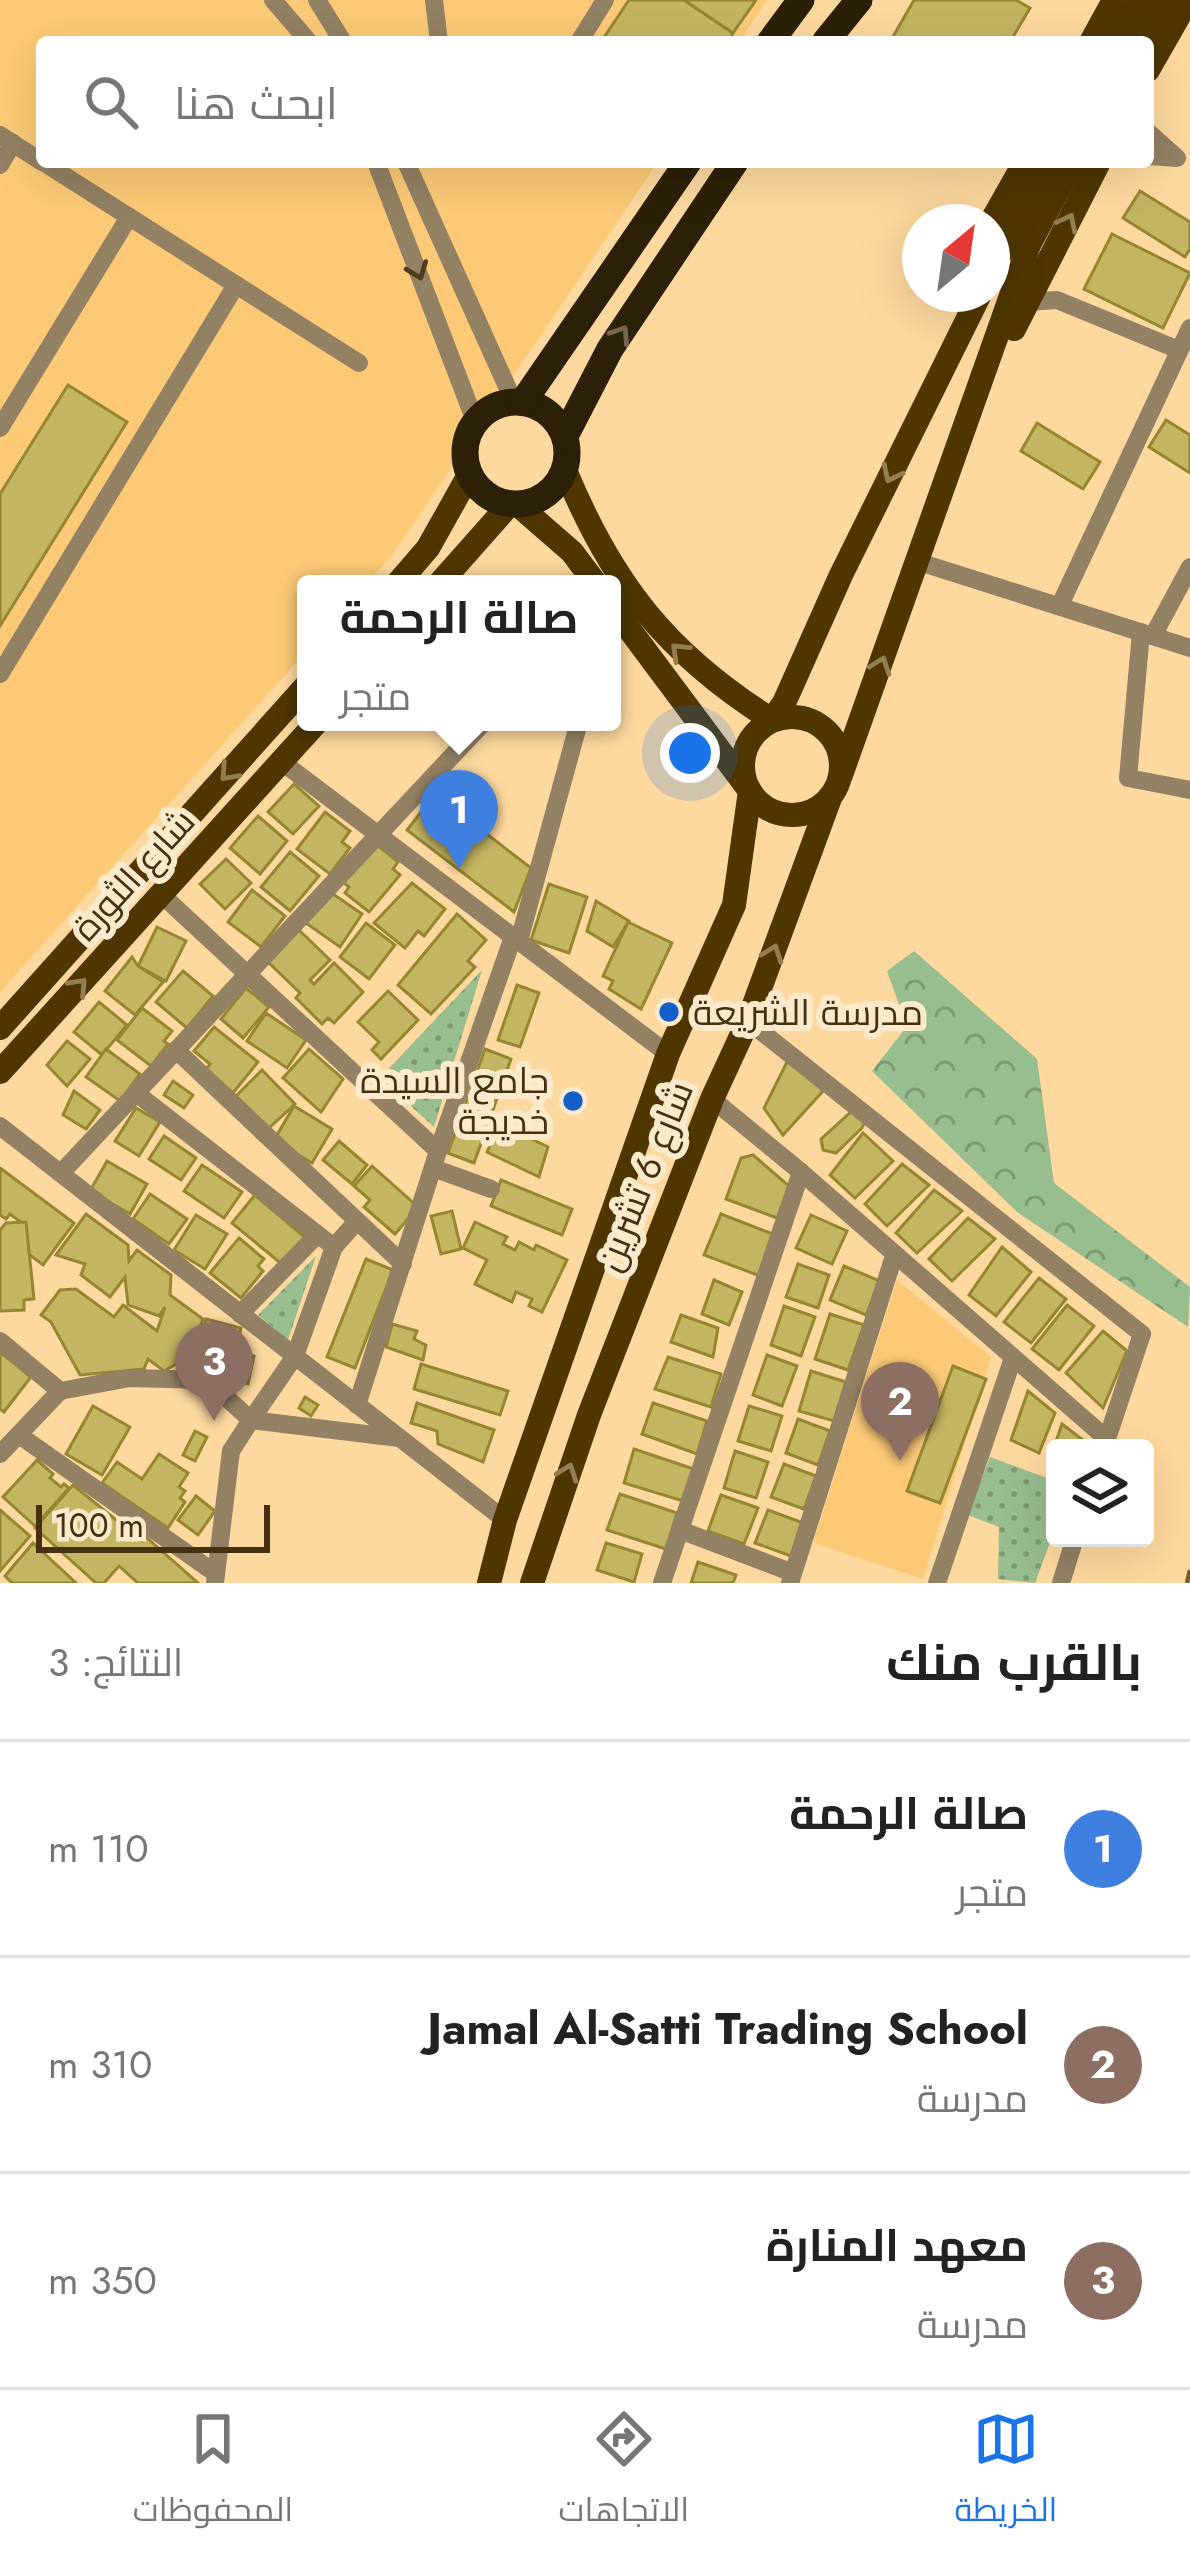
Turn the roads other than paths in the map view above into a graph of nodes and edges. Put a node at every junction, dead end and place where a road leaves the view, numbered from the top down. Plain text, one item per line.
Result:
1 (273, 0) edge
2 (317, 0) edge
3 (434, 0) edge
4 (605, 0) edge
5 (789, 0) edge
6 (801, 0) edge
7 (840, 0) edge
8 (860, 0) edge
9 (1114, 0) edge
10 (1140, 0) edge
11 (1163, 0) edge
12 (1188, 0) edge
13 (304, 36) edge
14 (339, 36) edge
15 (439, 36) edge
16 (583, 36) edge
17 (771, 36) edge
18 (773, 36) edge
19 (817, 36) edge
20 (830, 36) edge
21 (1094, 36) edge
22 (1119, 36) edge
23 (1142, 36) edge
24 (1154, 60) edge
25 (1154, 137) edge
26 (7, 139) edge
27 (36, 158) edge
28 (1183, 163) edge
29 (0, 164) edge
30 (51, 168) edge
31 (378, 168) edge
32 (409, 168) edge
33 (684, 168) edge
34 (731, 168) edge
35 (1024, 168) edge
36 (1047, 168) edge
37 (1068, 168) edge
38 (1096, 168) edge
39 (129, 217) junction
40 (1010, 230) edge
41 (1010, 233) edge
42 (1010, 234) edge
43 (236, 285) junction
44 (1027, 302) junction
45 (956, 312) edge
46 (971, 312) edge
47 (991, 312) edge
48 (1190, 328) edge
49 (1179, 350) junction
50 (359, 363) dead end
51 (519, 402) junction
52 (476, 421) junction
53 (916, 424) junction
54 (0, 428) edge
55 (565, 436) junction
56 (961, 440) junction
57 (565, 470) junction
58 (469, 475) junction
59 (514, 505) junction
60 (919, 562) junction
61 (1190, 567) edge
62 (405, 575) edge
63 (448, 575) edge
64 (589, 575) edge
65 (620, 575) edge
66 (621, 576) edge
67 (1060, 605) junction
68 (621, 618) edge
69 (1147, 634) junction
70 (1190, 648) edge
71 (0, 674) edge
72 (297, 696) edge
73 (772, 720) junction
74 (309, 731) edge
75 (476, 731) edge
76 (576, 731) edge
77 (282, 762) junction
78 (841, 775) junction
79 (1190, 790) edge
80 (750, 791) junction
81 (830, 798) junction
82 (378, 835) junction
83 (163, 896) junction
84 (516, 939) junction
85 (246, 976) junction
86 (4, 1018) edge
87 (748, 1022) junction
88 (20, 1038) edge
89 (176, 1050) junction
90 (668, 1054) junction
91 (0, 1072) edge
92 (136, 1093) junction
93 (712, 1099) junction
94 (0, 1126) edge
95 (435, 1160) junction
96 (801, 1172) junction
97 (61, 1174) junction
98 (491, 1189) dead end
99 (357, 1221) junction
100 (316, 1235) junction
101 (334, 1247) junction
102 (894, 1256) junction
103 (403, 1264) junction
104 (240, 1314) junction
105 (0, 1341) edge
106 (295, 1356) junction
107 (1013, 1358) junction
108 (60, 1391) junction
109 (357, 1405) junction
110 (251, 1420) junction
111 (19, 1435) junction
112 (400, 1438) junction
113 (1101, 1439) edge
114 (1108, 1439) edge
115 (0, 1454) edge
116 (505, 1520) junction
117 (680, 1530) junction
118 (1072, 1547) edge
119 (215, 1578) edge
120 (792, 1578) edge
121 (489, 1583) edge
122 (532, 1583) edge
123 (662, 1583) edge
124 (937, 1583) edge
125 (1061, 1583) edge

1 - 13 street
2 - 14 street
3 - 15 street
4 - 16 street
5 - 17 highway
6 - 18 highway
7 - 19 highway
8 - 20 highway
9 - 21 main road
10 - 22 main road
11 - 23 main road
12 - 24 main road
25 - 28 street
26 - 27 street
26 - 29 street
30 - 39 street
31 -> 52 street
32 - 51 street
33 - 51 highway
55 -> 34 highway
35 - 40 main road
36 - 41 main road
37 - 42 main road
44 -> 38 main road
39 - 43 street
39 - 54 street
43 - 50 street
43 - 71 street
44 - 49 street
44 - 56 main road
45 - 53 main road
46 - 53 main road
47 - 56 main road
48 - 49 street
49 - 67 street
51 - 52 highway
51 - 55 highway
52 - 58 highway
53 -> 73 main road
55 - 57 highway
56 - 60 main road
57 - 59 highway
65 -> 57 main road
58 - 59 highway
58 - 62 main road
59 - 63 main road
59 - 64 main road
60 - 67 street
78 -> 60 main road
61 - 69 street
73 -> 66 main road
67 - 69 street
68 - 80 main road
69 - 70 street
69 - 79 street
72 -> 86 main road, شارع الثورة
73 - 78 main road
73 - 80 main road
74 - 77 main road, شارع الثورة
75 - 82 street
76 - 84 street
77 - 82 street
77 - 83 main road, شارع الثورة
78 - 81 main road
80 - 81 main road
80 - 90 main road, شارع 6 تشرين
87 -> 81 main road, شارع 6 تشرين
82 - 84 street
82 - 85 street
83 - 85 street
88 -> 83 main road, شارع الثورة
84 - 90 street
84 - 95 street
85 - 89 street
85 - 95 street
86 - 88 street
87 - 93 main road, شارع 6 تشرين
87 - 114 street
88 - 91 main road, شارع الثورة
89 - 92 street
89 - 99 street
90 - 116 main road, شارع 6 تشرين
92 - 97 street
92 - 100 street
93 - 96 street
122 -> 93 main road, شارع 6 تشرين
94 - 97 street
95 - 98 street
95 - 103 street
96 - 102 street
96 - 117 street
97 - 104 street
99 - 101 street
99 - 103 street
100 - 101 street
100 - 104 street
101 - 106 street
102 - 107 street
102 - 120 street
103 - 109 street
104 - 106 street
105 - 108 street
106 - 109 street
106 - 110 street
107 - 113 street
107 - 124 street
108 - 110 street
108 - 111 street
109 - 112 street
110 - 112 street
110 - 119 street
111 - 115 street
111 - 119 street
112 - 116 street
116 - 121 main road, شارع 6 تشرين
117 - 120 street
117 - 123 street
118 - 125 street

